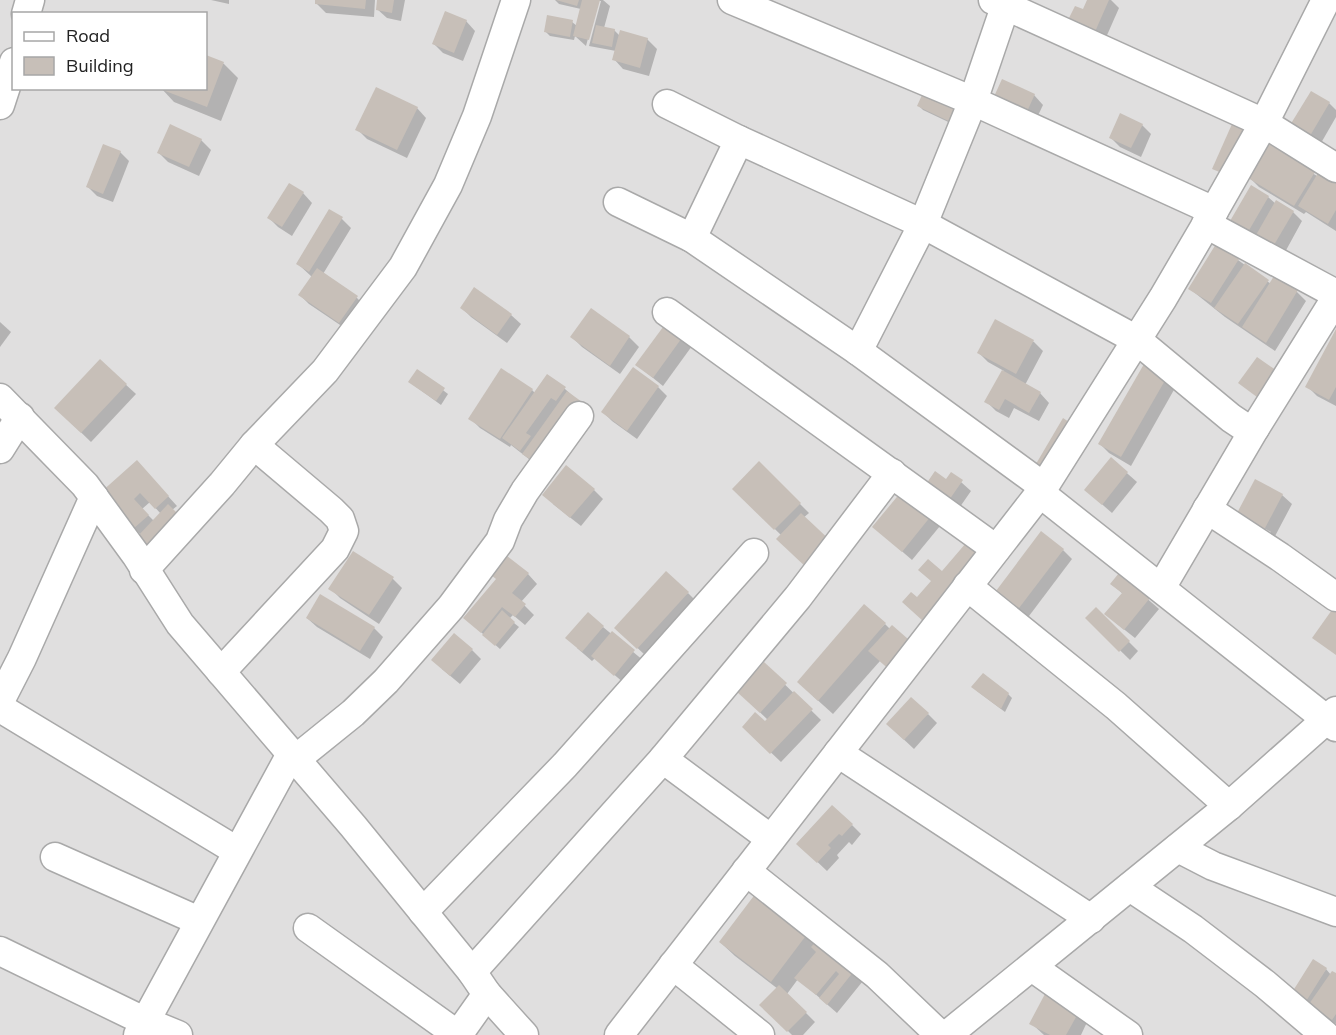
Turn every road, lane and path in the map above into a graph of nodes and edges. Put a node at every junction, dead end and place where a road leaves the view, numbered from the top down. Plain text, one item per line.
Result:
1 (516, 0) edge
2 (732, 0) edge
3 (1000, 2) edge
4 (1327, 11) edge
5 (12, 68) edge
6 (974, 101) junction
7 (667, 104) dead end
8 (0, 105) edge
9 (1264, 123) junction
10 (739, 140) junction
11 (1336, 168) edge
12 (618, 202) dead end
13 (1210, 218) junction
14 (923, 224) junction
15 (692, 238) junction
16 (1336, 296) edge
17 (668, 312) dead end
18 (1137, 340) junction
19 (858, 351) junction
20 (10, 408) edge
21 (579, 416) dead end
22 (1254, 428) junction
23 (254, 445) junction
24 (0, 449) edge
25 (892, 473) junction
26 (1042, 490) junction
27 (94, 497) junction
28 (1207, 509) junction
29 (996, 549) junction
30 (754, 553) dead end
31 (144, 570) junction
32 (968, 586) junction
33 (1161, 588) junction
34 (1336, 597) edge
35 (221, 672) junction
36 (0, 701) edge
37 (0, 708) edge
38 (1332, 719) edge
39 (838, 753) junction
40 (293, 756) junction
41 (663, 759) junction
42 (1229, 806) junction
43 (771, 839) junction
44 (1178, 848) junction
45 (237, 851) junction
46 (55, 857) dead end
47 (746, 872) junction
48 (1130, 887) junction
49 (423, 912) junction
50 (1336, 912) edge
51 (1091, 919) junction
52 (199, 921) junction
53 (308, 928) dead end
54 (0, 951) edge
55 (673, 964) junction
56 (1032, 967) junction
57 (479, 983) junction
58 (141, 1028) edge
59 (178, 1035) edge
60 (458, 1035) edge
61 (524, 1035) edge
62 (619, 1035) edge
63 (760, 1035) edge
64 (940, 1035) edge
65 (947, 1035) edge
66 (1128, 1035) edge
67 (1325, 1035) edge

1 - 23 street
2 - 6 street
3 - 6 street
3 - 9 street
4 - 9 street
5 - 8 street
6 - 13 street
6 - 14 street
7 - 10 street
9 - 11 street
9 - 13 street
10 - 14 street
10 - 15 street
12 - 15 street
13 - 16 street
13 - 18 street
14 - 18 street
14 - 19 street
15 - 19 street
16 - 22 street
17 - 25 street
18 - 22 street
18 - 26 street
19 - 26 street
20 - 24 street
20 - 27 street
21 - 40 street
22 - 28 street
23 - 31 street
23 - 35 street
25 - 29 street
25 - 41 street
26 - 29 street
26 - 33 street
27 - 31 street
27 - 36 street
28 - 33 street
28 - 34 street
29 - 32 street
30 - 49 street
31 - 35 street
32 - 39 street
32 - 42 street
33 - 38 street
35 - 40 street
37 - 45 street
38 - 42 street
39 - 43 street
39 - 51 street
40 - 45 street
40 - 49 street
41 - 43 street
41 - 57 street
42 - 44 street
43 - 47 street
44 - 48 street
44 - 50 street
45 - 52 street
46 - 52 street
47 - 55 street
47 - 64 street
48 - 51 street
48 - 67 street
49 - 57 street
51 - 56 street
52 - 58 street
53 - 60 street
54 - 58 street
55 - 62 street
55 - 63 street
56 - 65 street
56 - 66 street
57 - 60 street
57 - 61 street
58 - 59 street

